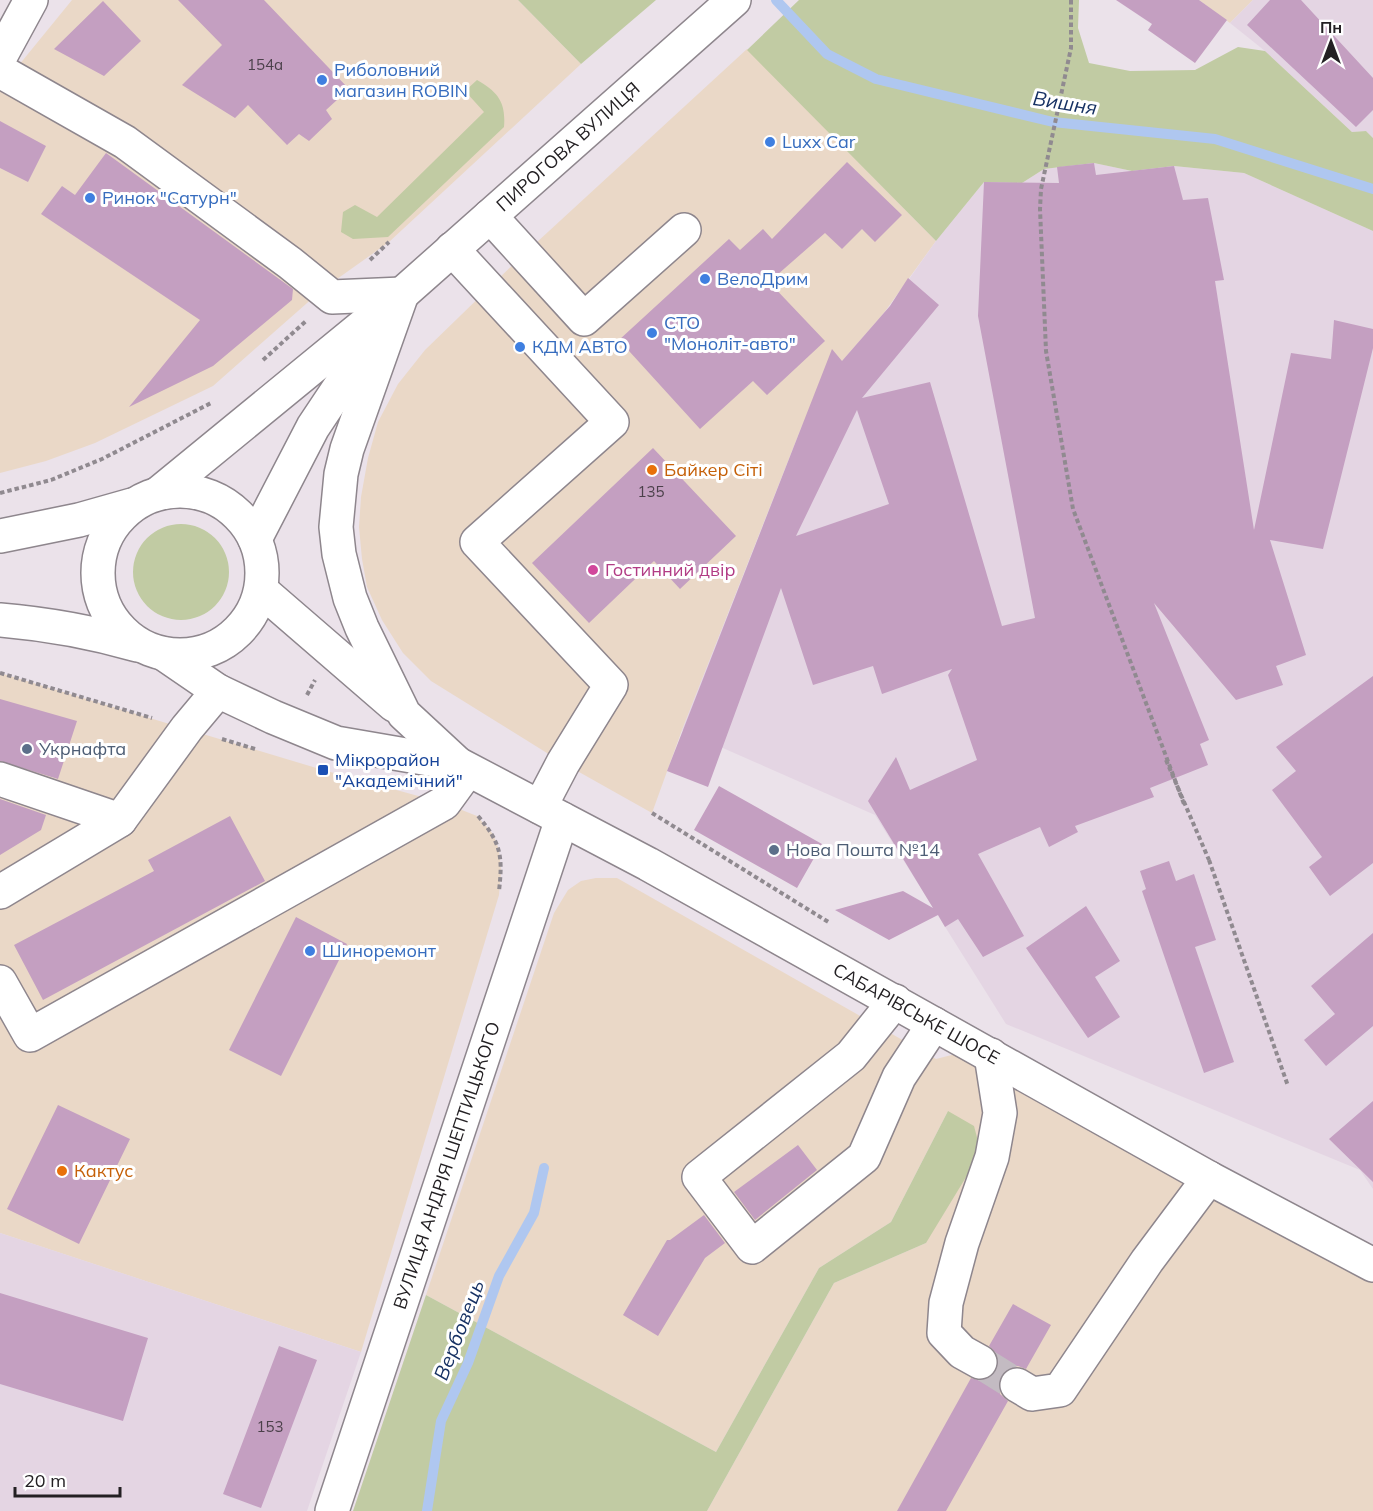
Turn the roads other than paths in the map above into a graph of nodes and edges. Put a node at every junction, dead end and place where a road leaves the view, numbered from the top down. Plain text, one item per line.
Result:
1 (31, 0) edge
2 (725, 8) edge
3 (0, 57) edge
4 (0, 71) edge
5 (490, 216) junction
6 (684, 230) dead end
7 (452, 249) junction
8 (402, 294) junction
9 (145, 499) junction
10 (255, 539) junction
11 (7, 540) edge
12 (261, 590) junction
13 (0, 620) edge
14 (153, 650) junction
15 (218, 691) junction
16 (404, 714) junction
17 (463, 767) junction
18 (0, 779) edge
19 (551, 813) junction
20 (120, 820) junction
21 (0, 892) edge
22 (0, 982) edge
23 (896, 1001) junction
24 (934, 1024) junction
25 (991, 1054) junction
26 (1209, 1178) junction
27 (1373, 1265) edge
28 (980, 1362) tunnel mouth
29 (1017, 1385) tunnel mouth
30 (332, 1511) edge

1 - 3 street
2 - 5 street, ПИРОГОВА ВУЛИЦЯ
4 - 8 street
5 - 6 street
5 - 7 street, ПИРОГОВА ВУЛИЦЯ
7 - 8 street, ПИРОГОВА ВУЛИЦЯ
7 - 19 street, ВУЛИЦЯ АНДРІЯ ШЕПТИЦЬКОГО
8 - 9 street, ПИРОГОВА ВУЛИЦЯ
8 - 10 street, ПИРОГОВА ВУЛИЦЯ
8 - 16 street
9 - 10 street
9 - 11 street, ПИРОГОВА ВУЛИЦЯ
9 - 14 street
10 - 12 street
12 - 14 street
12 - 16 street
13 - 14 street
14 - 15 street
15 - 17 street
15 - 20 street
16 - 17 street
17 - 19 street, САБАРІВСЬКЕ ШОСЕ
17 - 22 street
18 - 20 street
19 - 23 street, САБАРІВСЬКЕ ШОСЕ
19 - 30 street, ВУЛИЦЯ АНДРІЯ ШЕПТИЦЬКОГО
20 - 21 street
23 - 24 street, САБАРІВСЬКЕ ШОСЕ
23 - 24 street
24 - 25 street, САБАРІВСЬКЕ ШОСЕ
25 - 26 street, САБАРІВСЬКЕ ШОСЕ
25 - 28 street
26 - 27 street, САБАРІВСЬКЕ ШОСЕ
26 - 29 street

